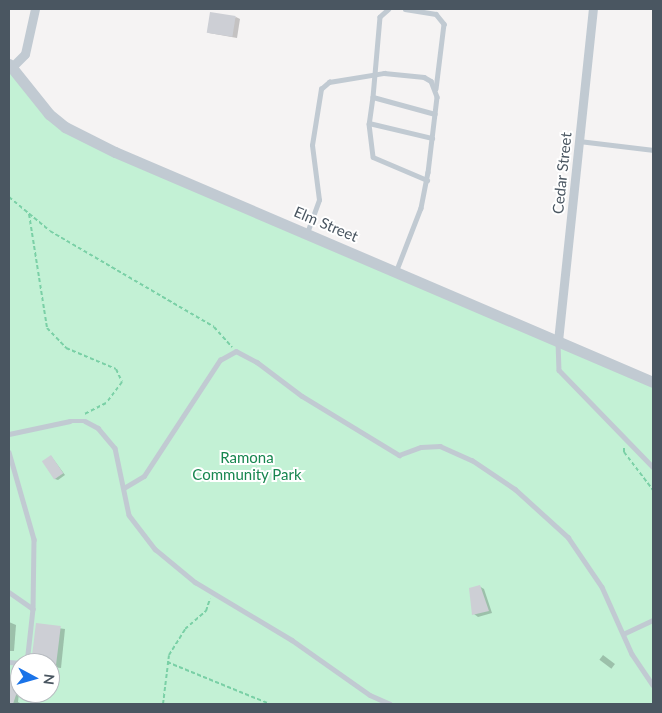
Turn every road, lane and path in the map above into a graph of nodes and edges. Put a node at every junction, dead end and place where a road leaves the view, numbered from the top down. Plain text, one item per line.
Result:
1 (34, 9) edge
2 (389, 9) edge
3 (405, 9) edge
4 (593, 9) edge
5 (10, 65) edge
6 (377, 75) junction
7 (436, 89) junction
8 (373, 97) junction
9 (435, 114) junction
10 (369, 123) junction
11 (432, 138) junction
12 (579, 141) junction
13 (653, 150) edge
14 (427, 180) junction
15 (9, 197) edge
16 (29, 214) junction
17 (307, 233) junction
18 (397, 270) junction
19 (558, 341) junction
20 (236, 351) junction
21 (653, 382) edge
22 (80, 421) junction
23 (9, 434) edge
24 (625, 438) junction
25 (9, 452) edge
26 (653, 467) edge
27 (124, 488) junction
28 (653, 490) edge
29 (9, 592) edge
30 (212, 592) junction
31 (33, 609) junction
32 (653, 620) edge
33 (623, 634) junction
34 (28, 653) edge
35 (167, 662) junction
36 (653, 685) edge
37 (163, 704) edge
38 (270, 704) edge
39 (390, 704) edge

1 - 5 street
2 - 6 lane
3 - 7 lane
4 - 12 street, Cedar Street
5 - 17 street, Elm Street
6 - 7 lane
6 - 8 lane
6 - 17 lane
7 - 9 lane
8 - 9 lane
8 - 10 lane
9 - 11 lane
10 - 11 lane
10 - 14 lane
11 - 14 lane
12 - 13 lane
12 - 19 street, Cedar Street
14 - 18 lane
15 - 16 path
16 - 20 path
16 - 22 path
17 - 18 street, Elm Street
18 - 19 street, Elm Street
19 - 21 street, Elm Street
19 - 24 lane
20 - 27 lane
20 - 33 lane
22 - 23 lane
22 - 27 lane
24 - 26 lane
24 - 28 path
25 - 31 lane
27 - 30 lane
29 - 31 lane
30 - 35 path
30 - 39 lane
31 - 34 lane
32 - 33 lane
33 - 36 lane
35 - 37 path
35 - 38 path

